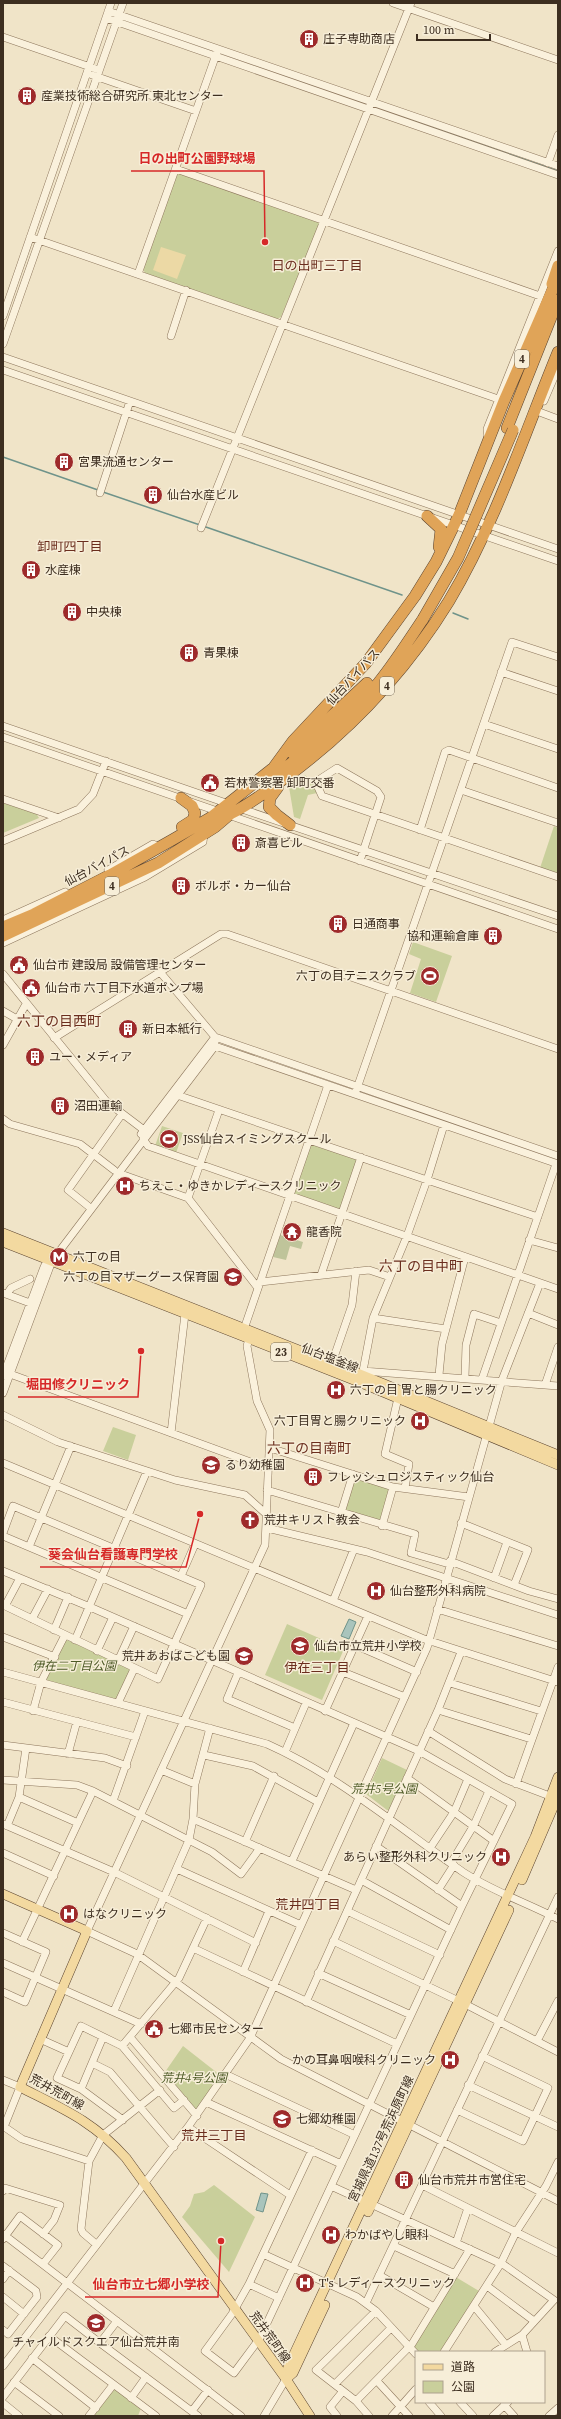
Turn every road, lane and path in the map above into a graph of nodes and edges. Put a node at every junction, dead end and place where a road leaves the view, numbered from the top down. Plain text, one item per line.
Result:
1 (111, 3) edge
2 (123, 3) edge
3 (393, 3) edge
4 (410, 6) edge
5 (108, 11) junction
6 (119, 14) junction
7 (106, 18) junction
8 (117, 22) junction
9 (3, 37) edge
10 (219, 48) junction
11 (216, 56) junction
12 (558, 60) edge
13 (88, 70) junction
14 (98, 74) junction
15 (371, 101) junction
16 (368, 109) junction
17 (196, 111) junction
18 (558, 135) edge
19 (548, 162) junction
20 (558, 166) edge
21 (176, 169) junction
22 (558, 175) edge
23 (324, 220) junction
24 (30, 237) junction
25 (40, 240) junction
26 (558, 251) edge
27 (558, 266) edge
28 (138, 274) junction
29 (558, 277) edge
30 (186, 290) junction
31 (540, 296) junction
32 (558, 300) edge
33 (544, 309) junction
34 (3, 316) edge
35 (558, 320) edge
36 (282, 324) junction
37 (170, 336) dead end
38 (3, 344) edge
39 (558, 352) edge
40 (3, 357) edge
41 (558, 368) edge
42 (3, 370) edge
43 (502, 400) junction
44 (130, 401) junction
45 (537, 411) junction
46 (127, 412) junction
47 (558, 419) edge
48 (510, 429) junction
49 (237, 437) junction
50 (233, 448) junction
51 (101, 490) dead end
52 (427, 516) junction
53 (457, 520) junction
54 (201, 526) dead end
55 (485, 530) junction
56 (558, 549) edge
57 (558, 561) edge
58 (436, 562) junction
59 (421, 618) junction
60 (558, 657) edge
61 (502, 672) junction
62 (558, 691) edge
63 (484, 724) junction
64 (3, 726) edge
65 (3, 737) edge
66 (558, 749) edge
67 (472, 759) junction
68 (106, 761) junction
69 (274, 767) junction
70 (103, 771) junction
71 (289, 775) junction
72 (558, 788) edge
73 (460, 790) junction
74 (182, 798) junction
75 (3, 799) edge
76 (231, 809) junction
77 (375, 815) junction
78 (59, 818) junction
79 (558, 823) edge
80 (290, 825) junction
81 (420, 830) junction
82 (204, 834) junction
83 (444, 838) junction
84 (3, 841) edge
85 (163, 845) junction
86 (364, 849) junction
87 (360, 861) junction
88 (432, 872) junction
89 (558, 877) edge
90 (429, 884) junction
91 (558, 916) edge
92 (3, 920) edge
93 (3, 927) edge
94 (558, 928) edge
95 (3, 936) edge
96 (3, 944) edge
97 (160, 972) junction
98 (3, 974) edge
99 (390, 990) junction
100 (26, 1004) junction
101 (3, 1011) edge
102 (18, 1019) junction
103 (215, 1037) junction
104 (54, 1038) junction
105 (3, 1045) edge
106 (215, 1046) junction
107 (558, 1049) edge
108 (328, 1085) junction
109 (357, 1086) junction
110 (355, 1094) junction
111 (177, 1095) junction
112 (219, 1110) junction
113 (122, 1114) junction
114 (3, 1119) edge
115 (444, 1125) junction
116 (144, 1130) junction
117 (143, 1139) junction
118 (308, 1140) junction
119 (92, 1154) junction
120 (558, 1156) edge
121 (361, 1158) junction
122 (200, 1164) junction
123 (557, 1164) edge
124 (116, 1171) junction
125 (427, 1180) junction
126 (290, 1196) junction
127 (188, 1198) junction
128 (88, 1206) junction
129 (342, 1214) junction
130 (538, 1217) junction
131 (3, 1233) edge
132 (407, 1236) junction
133 (530, 1240) junction
134 (3, 1242) edge
135 (558, 1248) edge
136 (52, 1256) junction
137 (465, 1257) junction
138 (356, 1271) junction
139 (321, 1275) junction
140 (517, 1275) junction
141 (390, 1277) junction
142 (30, 1279) dead end
143 (540, 1282) junction
144 (259, 1285) junction
145 (558, 1289) edge
146 (5, 1294) edge
147 (30, 1303) junction
148 (528, 1313) junction
149 (185, 1314) junction
150 (373, 1318) junction
151 (501, 1323) junction
152 (558, 1324) edge
153 (244, 1329) junction
154 (446, 1329) junction
155 (249, 1340) junction
156 (558, 1347) edge
157 (5, 1361) edge
158 (332, 1363) junction
159 (6, 1375) edge
160 (439, 1375) junction
161 (362, 1376) junction
162 (465, 1377) junction
163 (482, 1378) junction
164 (502, 1380) junction
165 (545, 1385) junction
166 (558, 1386) edge
167 (3, 1393) edge
168 (398, 1398) junction
169 (3, 1415) edge
170 (488, 1431) junction
171 (171, 1433) junction
172 (71, 1446) junction
173 (270, 1448) junction
174 (558, 1455) edge
175 (3, 1463) edge
176 (558, 1465) edge
177 (267, 1468) junction
178 (147, 1471) junction
179 (353, 1474) junction
180 (55, 1484) junction
181 (393, 1487) junction
182 (405, 1488) junction
183 (267, 1490) junction
184 (469, 1497) junction
185 (265, 1513) junction
186 (342, 1513) junction
187 (129, 1516) junction
188 (41, 1518) junction
189 (461, 1523) junction
190 (382, 1526) junction
191 (267, 1528) junction
192 (3, 1533) edge
193 (3, 1536) edge
194 (507, 1542) junction
195 (195, 1544) junction
196 (28, 1547) junction
197 (115, 1549) junction
198 (354, 1549) junction
199 (450, 1562) junction
200 (255, 1569) junction
201 (3, 1572) edge
202 (181, 1576) junction
203 (20, 1578) junction
204 (103, 1578) junction
205 (445, 1578) junction
206 (494, 1578) junction
207 (514, 1585) junction
208 (48, 1589) junction
209 (68, 1597) junction
210 (558, 1598) edge
211 (333, 1601) junction
212 (4, 1606) edge
213 (90, 1607) junction
214 (437, 1610) junction
215 (188, 1614) junction
216 (558, 1615) edge
217 (368, 1616) junction
218 (114, 1617) junction
219 (32, 1619) junction
220 (134, 1626) junction
221 (54, 1630) junction
222 (65, 1635) junction
223 (3, 1637) edge
224 (75, 1640) junction
225 (429, 1641) junction
226 (175, 1644) junction
227 (355, 1645) junction
228 (558, 1646) edge
229 (97, 1651) junction
230 (461, 1652) junction
231 (55, 1657) junction
232 (118, 1661) junction
233 (212, 1661) junction
234 (558, 1667) edge
235 (134, 1669) junction
236 (3, 1672) edge
237 (343, 1672) junction
238 (416, 1672) junction
239 (238, 1673) junction
240 (555, 1681) edge
241 (41, 1682) junction
242 (450, 1683) junction
243 (405, 1697) junction
244 (3, 1702) edge
245 (118, 1703) junction
246 (306, 1703) junction
247 (438, 1710) junction
248 (33, 1711) junction
249 (145, 1711) junction
250 (325, 1711) junction
251 (541, 1711) junction
252 (77, 1721) junction
253 (183, 1721) junction
254 (354, 1723) junction
255 (210, 1728) junction
256 (295, 1728) junction
257 (428, 1731) junction
258 (136, 1737) junction
259 (387, 1737) junction
260 (531, 1739) junction
261 (3, 1745) edge
262 (26, 1748) junction
263 (419, 1751) junction
264 (285, 1752) junction
265 (68, 1754) junction
266 (204, 1755) junction
267 (127, 1766) junction
268 (161, 1770) junction
269 (274, 1776) junction
270 (558, 1777) edge
271 (328, 1778) junction
272 (407, 1778) junction
273 (468, 1779) junction
274 (3, 1780) edge
275 (21, 1783) junction
276 (195, 1784) junction
277 (516, 1784) junction
278 (92, 1791) junction
279 (490, 1791) junction
280 (360, 1797) junction
281 (19, 1798) junction
282 (556, 1798) edge
283 (113, 1801) junction
284 (318, 1802) junction
285 (454, 1812) junction
286 (140, 1815) junction
287 (388, 1818) junction
288 (193, 1819) junction
289 (78, 1823) junction
290 (5, 1825) edge
291 (474, 1826) junction
292 (188, 1840) junction
293 (494, 1841) junction
294 (245, 1842) junction
295 (376, 1846) junction
296 (260, 1848) junction
297 (430, 1848) junction
298 (66, 1851) junction
299 (3, 1853) edge
300 (292, 1861) junction
301 (452, 1864) junction
302 (177, 1869) junction
303 (114, 1872) junction
304 (54, 1876) junction
305 (323, 1876) junction
306 (475, 1879) junction
307 (362, 1880) junction
308 (356, 1890) junction
309 (438, 1890) junction
310 (3, 1894) edge
311 (511, 1896) junction
312 (165, 1897) junction
313 (558, 1897) edge
314 (462, 1906) junction
315 (37, 1909) junction
316 (269, 1911) junction
317 (347, 1911) junction
318 (550, 1914) junction
319 (207, 1918) junction
320 (558, 1919) edge
321 (301, 1925) junction
322 (452, 1930) junction
323 (87, 1932) junction
324 (3, 1933) edge
325 (22, 1942) junction
326 (333, 1942) junction
327 (256, 1943) junction
328 (193, 1948) junction
329 (137, 1954) junction
330 (440, 1955) junction
331 (3, 1963) edge
332 (243, 1972) junction
333 (318, 1973) junction
334 (35, 1977) junction
335 (176, 1981) junction
336 (426, 1985) junction
337 (274, 1987) junction
338 (61, 1989) junction
339 (3, 1992) edge
340 (558, 2001) edge
341 (306, 2002) junction
342 (462, 2003) junction
343 (114, 2011) junction
344 (411, 2015) junction
345 (498, 2021) junction
346 (141, 2024) junction
347 (130, 2036) junction
348 (102, 2037) junction
349 (250, 2038) junction
350 (40, 2039) junction
351 (537, 2041) junction
352 (397, 2044) junction
353 (122, 2046) junction
354 (69, 2052) junction
355 (558, 2052) edge
356 (482, 2056) junction
357 (92, 2063) junction
358 (225, 2074) junction
359 (3, 2080) edge
360 (468, 2085) junction
361 (20, 2088) junction
362 (81, 2088) junction
363 (160, 2090) junction
364 (184, 2100) junction
365 (206, 2102) junction
366 (368, 2106) junction
367 (140, 2107) junction
368 (457, 2110) junction
369 (196, 2116) junction
370 (535, 2116) junction
371 (123, 2120) junction
372 (406, 2123) junction
373 (3, 2127) edge
374 (188, 2127) junction
375 (558, 2127) edge
376 (103, 2135) junction
377 (355, 2135) junction
378 (442, 2142) junction
379 (174, 2147) junction
380 (312, 2150) junction
381 (89, 2161) junction
382 (558, 2162) edge
383 (342, 2164) junction
384 (145, 2182) junction
385 (422, 2185) junction
386 (332, 2186) junction
387 (3, 2191) edge
388 (542, 2192) junction
389 (290, 2195) junction
390 (558, 2201) edge
391 (368, 2203) junction
392 (468, 2208) junction
393 (406, 2220) junction
394 (516, 2232) junction
395 (43, 2234) junction
396 (4, 2236) edge
397 (456, 2242) junction
398 (96, 2244) junction
399 (394, 2246) junction
400 (470, 2249) junction
401 (558, 2253) edge
402 (263, 2254) junction
403 (501, 2263) junction
404 (44, 2264) junction
405 (6, 2268) edge
406 (293, 2268) junction
407 (455, 2274) junction
408 (379, 2275) junction
409 (3, 2279) edge
410 (67, 2283) junction
411 (249, 2284) junction
412 (330, 2285) junction
413 (487, 2286) junction
414 (3, 2297) edge
415 (279, 2298) junction
416 (366, 2303) junction
417 (474, 2306) junction
418 (434, 2307) junction
419 (235, 2310) junction
420 (376, 2311) junction
421 (24, 2314) junction
422 (117, 2321) junction
423 (534, 2321) junction
424 (392, 2328) junction
425 (3, 2330) edge
426 (522, 2335) junction
427 (49, 2336) junction
428 (257, 2341) junction
429 (100, 2343) junction
430 (506, 2345) junction
431 (409, 2346) junction
432 (445, 2351) edge
433 (497, 2351) edge
434 (527, 2351) edge
435 (415, 2353) edge
436 (32, 2358) junction
437 (3, 2366) edge
438 (146, 2378) junction
439 (286, 2379) junction
440 (377, 2381) junction
441 (14, 2382) junction
442 (334, 2384) junction
443 (113, 2385) junction
444 (208, 2390) junction
445 (415, 2390) edge
446 (343, 2391) junction
447 (3, 2397) edge
448 (131, 2398) junction
449 (356, 2401) junction
450 (3, 2403) edge
451 (430, 2403) edge
452 (461, 2403) edge
453 (506, 2404) edge
454 (400, 2406) junction
455 (96, 2408) junction
456 (558, 2408) edge
457 (147, 2410) junction
458 (192, 2411) junction
459 (19, 2416) edge
460 (59, 2416) edge
461 (89, 2416) edge
462 (142, 2416) edge
463 (156, 2416) edge
464 (198, 2416) edge
465 (241, 2416) edge
466 (264, 2416) edge
467 (310, 2416) edge
468 (337, 2416) edge
469 (370, 2416) edge
470 (392, 2416) edge
471 (409, 2416) edge
472 (441, 2416) edge
473 (473, 2416) edge
474 (493, 2416) edge
475 (514, 2416) edge
476 (549, 2416) edge

1 - 5 street
2 - 6 street
3 - 4 street
4 - 12 street
4 - 15 street
5 - 6 street
5 - 7 street
6 - 8 street
6 - 10 street
7 - 8 street
7 - 13 street
8 - 11 street
8 - 14 street
9 - 13 street
10 - 11 street
10 - 15 street
11 - 16 street
11 - 17 street
13 - 14 street
13 - 24 street
14 - 17 street
14 - 25 street
15 - 16 street
15 - 19 street
16 - 22 street
16 - 23 street
17 - 21 street
18 - 19 street
19 - 20 street
21 - 23 street
21 - 28 street
23 - 31 street
23 - 36 street
24 - 25 street
24 - 34 street
25 - 28 street
25 - 38 street
26 - 31 street
27 - 33 highway
28 - 30 street
29 - 33 highway, 4
30 - 36 street
30 - 37 street
31 - 43 street
32 - 48 highway, 仙台バイパス / 4
33 - 43 highway, 4
35 - 48 highway, 仙台バイパス / 4
36 - 43 street
36 - 49 street
39 - 45 highway, 4
40 - 44 street
41 - 45 street
42 - 46 street
43 - 53 highway, 4
44 - 46 street
44 - 49 street
45 - 47 street
45 - 55 highway, 4
46 - 50 street
46 - 51 street
48 - 59 highway, 仙台バイパス / 4, bridge
49 - 50 street
49 - 53 street
50 - 52 street
50 - 54 street
52 - 53 street
52 - 58 highway
53 - 55 street
53 - 55 street
53 - 58 highway, 4
55 - 56 street
55 - 57 street
55 - 71 highway, 4
58 - 69 highway, 4
59 - 69 highway, 仙台バイパス / 4
59 - 76 highway, 仙台バイパス / 4
60 - 61 street
61 - 62 street
61 - 63 street
63 - 66 street
63 - 67 street
64 - 68 street
65 - 70 street
67 - 72 street
67 - 73 street
67 - 81 street
68 - 70 street
68 - 76 street
69 - 76 highway, 仙台バイパス / 4
70 - 74 street
70 - 78 street
71 - 76 highway, 4
71 - 80 highway
73 - 79 street
73 - 83 street
74 - 76 street
74 - 85 highway
75 - 78 street
76 - 80 street
76 - 82 highway, 仙台バイパス / 4
76 - 85 highway, 仙台バイパス / 4
76 - 87 street
77 - 77 street
77 - 81 street
77 - 86 street
78 - 84 street
80 - 86 street
81 - 83 street
82 - 95 highway, 仙台バイパス / 4
82 - 96 street
83 - 88 street
83 - 89 street
85 - 92 street
85 - 93 highway, 仙台バイパス / 4
86 - 87 street
86 - 88 street
87 - 90 street
88 - 90 street
88 - 91 street
90 - 94 street
90 - 99 street
97 - 99 street
97 - 103 street
97 - 104 street
98 - 100 street
99 - 107 street
99 - 109 street
100 - 102 street
100 - 104 street
101 - 102 street
102 - 105 street
103 - 106 street
103 - 109 street
103 - 116 street
104 - 113 street
106 - 108 street
106 - 111 street
108 - 110 street
108 - 118 street
109 - 110 street
109 - 120 street
110 - 115 street
111 - 112 street
111 - 117 street
112 - 118 street
112 - 122 street
113 - 116 street
113 - 119 street
114 - 119 street
115 - 123 street
115 - 125 street
116 - 117 street
116 - 124 street
117 - 122 street
117 - 124 street
118 - 121 street
118 - 126 street
119 - 124 street
119 - 128 street
121 - 125 street
121 - 129 street
122 - 126 street
122 - 127 street
123 - 130 street
124 - 127 street
124 - 128 street
124 - 136 street
125 - 130 street
125 - 132 street
126 - 129 street
126 - 144 street
127 - 144 street
128 - 136 street
129 - 132 street
129 - 139 street
130 - 133 street
131 - 136 main road, 仙台塩釜線 / 23
132 - 137 street
132 - 141 street
133 - 135 street
133 - 140 street
134 - 136 main road, 仙台塩釜線 / 23
136 - 147 street
136 - 149 main road, 仙台塩釜線 / 23
136 - 153 main road, 仙台塩釜線 / 23
136 - 159 street
137 - 140 street
137 - 154 street
138 - 139 street
138 - 141 street
138 - 158 street
139 - 144 street
140 - 143 street
140 - 151 street
141 - 150 street
142 - 146 street
143 - 145 street
143 - 148 street
144 - 153 street
146 - 147 street
147 - 157 street
148 - 152 street
148 - 164 street
149 - 155 main road, 仙台塩釜線 / 23
149 - 171 street
150 - 154 street
150 - 161 street
151 - 162 street
151 - 163 street
153 - 158 main road, 仙台塩釜線 / 23
154 - 160 street
155 - 161 main road, 仙台塩釜線 / 23
155 - 173 street
156 - 165 street
157 - 159 street
158 - 161 main road, 仙台塩釜線 / 23
159 - 167 street
159 - 171 street
160 - 161 street
160 - 162 street
161 - 168 main road, 仙台塩釜線 / 23
161 - 170 main road, 仙台塩釜線 / 23
162 - 163 street
163 - 164 street
164 - 165 street
164 - 170 street
165 - 166 street
168 - 170 main road, 仙台塩釜線 / 23
168 - 182 street
169 - 172 street
170 - 174 main road, 仙台塩釜線 / 23
170 - 176 main road, 仙台塩釜線 / 23
170 - 184 street
171 - 177 street
172 - 178 street
172 - 180 street
173 - 177 street
173 - 179 street
175 - 180 street
177 - 183 street
178 - 185 street
178 - 187 street
179 - 181 street
179 - 186 street
180 - 187 street
180 - 188 street
181 - 182 street
181 - 190 street
182 - 184 street
183 - 185 street
183 - 186 street
184 - 189 street
185 - 191 street
186 - 190 street
187 - 195 street
187 - 197 street
188 - 192 street
188 - 196 street
188 - 197 street
189 - 194 street
189 - 199 street
190 - 199 street
191 - 198 street
191 - 200 street
193 - 196 street
194 - 206 street
194 - 207 street
195 - 200 street
195 - 202 street
196 - 204 street
197 - 202 street
197 - 204 street
198 - 205 street
198 - 211 street
199 - 205 street
199 - 206 street
200 - 211 street
200 - 233 street
201 - 203 street
202 - 215 street
203 - 208 street
203 - 212 street
204 - 213 street
204 - 215 street
205 - 214 street
205 - 216 street
206 - 207 street
207 - 210 street
208 - 209 street
208 - 219 street
209 - 213 street
209 - 221 street
211 - 217 street
212 - 219 street
213 - 218 street
213 - 224 street
214 - 225 street
214 - 228 street
215 - 226 street
217 - 225 street
217 - 227 street
218 - 220 street
218 - 229 street
219 - 221 street
220 - 226 street
220 - 232 street
221 - 222 street
222 - 224 street
222 - 231 street
223 - 231 street
224 - 229 street
225 - 230 street
225 - 238 street
226 - 233 street
226 - 235 street
227 - 237 street
227 - 238 street
229 - 232 street
230 - 240 street
230 - 242 street
231 - 241 street
232 - 235 street
233 - 239 street
233 - 253 street
234 - 240 street
235 - 245 street
236 - 241 street
237 - 243 street
237 - 250 street
238 - 243 street
239 - 246 street
239 - 256 street
240 - 251 street
241 - 245 street
241 - 248 street
242 - 247 street
242 - 251 street
243 - 259 street
244 - 248 street
245 - 249 street
246 - 250 street
246 - 256 street
247 - 257 street
247 - 260 street
248 - 252 street
249 - 253 street
249 - 258 street
250 - 254 street
251 - 260 street
252 - 258 street
252 - 265 street
253 - 255 street
253 - 268 street
254 - 259 street
254 - 271 street
255 - 264 street
255 - 266 street
256 - 264 street
257 - 263 street
257 - 277 street
258 - 267 street
259 - 263 street
259 - 280 street
260 - 277 street
261 - 262 street
262 - 265 street
262 - 275 street
263 - 272 street
263 - 273 street
264 - 271 street
265 - 267 street
266 - 269 street
266 - 276 street
267 - 283 street
268 - 276 street
268 - 286 street
269 - 284 street
269 - 294 street
270 - 282 main road, 宮城県道137号荒浜原町線
271 - 280 street
271 - 284 street
272 - 285 street
272 - 287 street
273 - 279 street
273 - 285 street
274 - 275 street
275 - 278 street
275 - 281 street
276 - 288 street
277 - 282 street
278 - 283 street
278 - 289 street
279 - 291 street
279 - 293 street
280 - 287 street
280 - 305 street
281 - 289 street
281 - 290 street
282 - 311 main road, 宮城県道137号荒浜原町線
283 - 286 street
284 - 300 street
285 - 291 street
285 - 297 street
286 - 292 street
286 - 303 street
287 - 295 street
287 - 297 street
288 - 292 street
288 - 294 street
289 - 298 street
290 - 298 street
291 - 293 street
291 - 301 street
292 - 296 street
292 - 302 street
293 - 306 street
294 - 296 street
295 - 307 street
295 - 309 street
296 - 300 street
297 - 301 street
298 - 303 street
298 - 304 street
299 - 304 street
300 - 305 street
301 - 306 street
301 - 309 street
302 - 312 street
302 - 316 street
303 - 312 street
303 - 323 street
304 - 315 street
305 - 308 street
305 - 321 street
306 - 311 street
306 - 314 street
307 - 308 street
307 - 322 street
308 - 317 street
309 - 314 street
310 - 315 main road
311 - 318 street
311 - 342 main road, 宮城県道137号荒浜原町線
312 - 319 street
312 - 329 street
313 - 318 street
314 - 322 street
315 - 323 main road
315 - 325 street
316 - 321 street
316 - 327 street
317 - 326 street
317 - 330 street
318 - 320 street
318 - 345 street
319 - 327 street
319 - 328 street
321 - 337 street
322 - 330 street
323 - 329 street
323 - 338 main road, 荒井荒町線
324 - 325 street
325 - 334 street
326 - 333 street
326 - 336 street
327 - 332 street
328 - 332 street
328 - 335 street
329 - 335 street
329 - 343 street
330 - 336 street
331 - 334 street
332 - 337 street
333 - 341 street
333 - 344 street
334 - 338 street
334 - 339 street
335 - 346 street
335 - 349 street
336 - 342 street
336 - 344 street
337 - 341 street
337 - 349 street
338 - 343 street
338 - 350 main road, 荒井荒町線
340 - 351 street
341 - 352 street
342 - 345 street
342 - 372 main road, 宮城県道137号荒浜原町線
343 - 346 street
344 - 352 street
345 - 351 street
345 - 356 street
346 - 347 street
347 - 353 street
347 - 364 street
348 - 353 street
348 - 354 street
348 - 357 street
349 - 358 street
349 - 366 street
350 - 354 street
350 - 361 main road, 荒井荒町線
351 - 355 street
352 - 366 street
353 - 363 street
354 - 362 street
356 - 360 street
356 - 370 street
357 - 362 street
357 - 367 street
358 - 365 street
358 - 377 street
359 - 361 street
360 - 368 street
360 - 370 street
361 - 373 street
361 - 376 main road, 荒井荒町線
362 - 371 street
363 - 364 street
363 - 367 street
364 - 369 street
365 - 369 street
365 - 380 street
366 - 372 street
366 - 377 street
367 - 371 street
367 - 379 street
368 - 370 street
368 - 378 street
369 - 374 street
370 - 375 street
371 - 376 street
372 - 378 street
372 - 391 main road, 宮城県道137号荒浜原町線
373 - 381 street
374 - 379 street
374 - 389 street
376 - 381 street
376 - 384 main road, 荒井荒町線
377 - 383 street
378 - 385 street
378 - 388 street
379 - 384 street
380 - 383 street
380 - 389 street
381 - 398 street
382 - 388 street
383 - 386 street
384 - 398 street
384 - 419 main road, 荒井荒町線
385 - 392 street
385 - 393 street
386 - 391 street
386 - 406 street
387 - 395 street
388 - 390 street
388 - 394 street
389 - 402 street
391 - 393 street
391 - 412 main road, 宮城県道137号荒浜原町線
392 - 394 street
392 - 397 street
393 - 397 street
393 - 399 street
394 - 401 street
394 - 403 street
395 - 396 street
395 - 404 street
396 - 404 street
397 - 400 street
398 - 410 street
399 - 407 street
399 - 408 street
400 - 403 street
400 - 407 street
402 - 406 street
402 - 411 street
403 - 413 street
403 - 423 street
404 - 410 street
405 - 409 street
405 - 421 street
406 - 412 street
406 - 415 street
407 - 418 street
408 - 416 street
408 - 418 street
410 - 422 street
410 - 437 street
411 - 415 street
411 - 419 street
412 - 416 street
412 - 439 main road, 宮城県道137号荒浜原町線
413 - 417 street
413 - 423 street
414 - 421 street
415 - 428 street
416 - 420 street
417 - 430 street
417 - 432 street
418 - 431 street
419 - 428 main road, 荒井荒町線
419 - 428 street
420 - 424 street
420 - 442 street
421 - 425 street
422 - 429 street
422 - 444 street
423 - 426 street
424 - 431 street
424 - 442 street
426 - 430 street
426 - 434 street
427 - 429 street
427 - 436 street
427 - 443 street
428 - 439 main road, 荒井荒町線
429 - 438 street
430 - 433 street
431 - 435 street
431 - 440 street
436 - 441 street
436 - 455 street
438 - 448 street
438 - 458 street
439 - 466 street
439 - 467 main road
440 - 449 street
440 - 454 street
441 - 447 street
441 - 460 street
442 - 446 street
443 - 448 street
443 - 455 street
444 - 458 street
444 - 465 street
445 - 454 street
446 - 449 street
446 - 468 street
448 - 457 street
449 - 469 street
450 - 459 street
451 - 472 street
452 - 473 street
453 - 474 street
453 - 475 street
454 - 470 street
454 - 471 street
455 - 461 street
456 - 476 street
457 - 462 street
457 - 463 street
458 - 464 street

